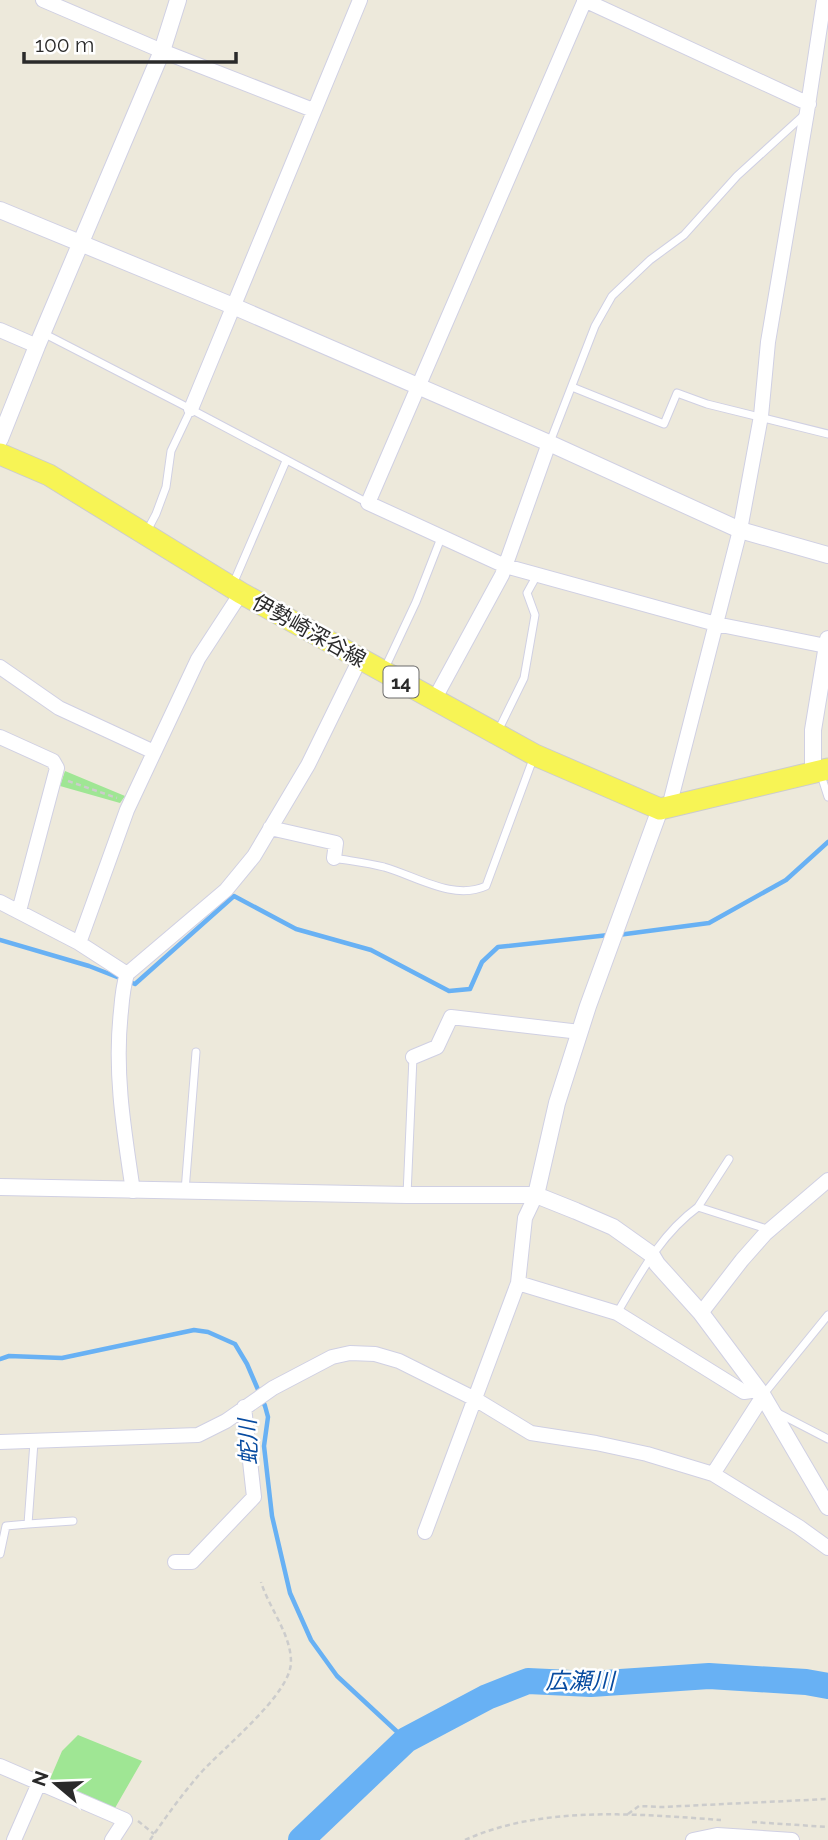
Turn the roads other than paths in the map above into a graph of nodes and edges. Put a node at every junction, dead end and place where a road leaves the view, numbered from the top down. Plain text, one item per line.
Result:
1 (43, 0) edge
2 (178, 0) edge
3 (360, 0) edge
4 (585, 0) edge
5 (826, 0) edge
6 (162, 51) junction
7 (808, 108) junction
8 (313, 110) junction
9 (0, 210) edge
10 (81, 244) junction
11 (233, 306) junction
12 (0, 331) edge
13 (40, 340) junction
14 (418, 386) junction
15 (572, 387) junction
16 (191, 409) junction
17 (761, 416) junction
18 (828, 434) edge
19 (0, 439) edge
20 (549, 443) junction
21 (0, 454) edge
22 (286, 461) junction
23 (368, 503) junction
24 (740, 530) junction
25 (145, 534) junction
26 (441, 538) junction
27 (828, 555) edge
28 (505, 566) junction
29 (537, 575) junction
30 (236, 590) junction
31 (716, 624) junction
32 (827, 643) edge
33 (360, 659) junction
34 (0, 667) edge
35 (384, 672) junction
36 (434, 700) junction
37 (497, 734) junction
38 (0, 737) edge
39 (154, 752) junction
40 (535, 755) junction
41 (820, 771) edge
42 (828, 797) edge
43 (665, 808) junction
44 (270, 828) junction
45 (334, 858) joint
46 (0, 902) edge
47 (19, 911) junction
48 (79, 943) junction
49 (127, 974) junction
50 (580, 1032) junction
51 (197, 1052) dead end
52 (413, 1057) joint
53 (729, 1159) dead end
54 (828, 1180) edge
55 (0, 1187) edge
56 (133, 1191) junction
57 (185, 1192) junction
58 (407, 1195) junction
59 (536, 1195) junction
60 (698, 1207) junction
61 (770, 1230) junction
62 (651, 1254) junction
63 (518, 1283) junction
64 (617, 1313) junction
65 (701, 1313) junction
66 (828, 1315) edge
67 (763, 1398) junction
68 (475, 1399) junction
69 (244, 1407) junction
70 (828, 1439) edge
71 (0, 1442) edge
72 (34, 1442) junction
73 (713, 1474) junction
74 (828, 1507) edge
75 (73, 1521) dead end
76 (28, 1524) junction
77 (3, 1526) edge
78 (425, 1532) dead end
79 (828, 1548) edge
80 (0, 1554) edge
81 (176, 1562) dead end
82 (0, 1766) edge
83 (38, 1783) junction
84 (14, 1840) edge
85 (112, 1840) edge
86 (693, 1840) edge
87 (792, 1840) edge

1 - 6 street
2 - 6 street
3 - 8 street
4 - 7 street
4 - 14 street
5 - 7 street
6 - 8 street
6 - 10 street
7 - 15 lane
7 - 17 street
8 - 11 street
9 - 10 street
10 - 11 street
10 - 13 street
11 - 14 street
11 - 16 street
12 - 13 street
13 - 16 lane
13 - 19 street
14 - 20 street
14 - 23 street
15 - 17 lane
15 - 20 lane
16 - 22 lane
16 - 25 lane
17 - 18 lane
17 - 24 street
20 - 24 street
20 - 28 street
21 - 25 main road, 伊勢崎深谷線 / 14
22 - 23 lane
22 - 30 lane
23 - 26 street
24 - 27 street
24 - 31 street
25 - 30 main road, 伊勢崎深谷線 / 14
26 - 28 street
26 - 35 lane
28 - 29 street
28 - 36 street
29 - 31 street
29 - 37 lane
30 - 33 main road, 伊勢崎深谷線 / 14
30 - 39 street
31 - 32 street
31 - 43 street
32 - 41 street
33 - 35 main road, 伊勢崎深谷線 / 14
33 - 44 street
34 - 39 street
35 - 36 main road, 伊勢崎深谷線 / 14
36 - 37 main road, 伊勢崎深谷線 / 14
37 - 40 main road, 伊勢崎深谷線 / 14
38 - 47 street
39 - 48 street
40 - 43 main road, 伊勢崎深谷線 / 14
40 - 45 lane
41 - 42 lane
41 - 43 main road
43 - 50 street
44 - 45 street
44 - 49 street
46 - 47 street
47 - 48 street
48 - 49 street
49 - 56 street
50 - 52 street
50 - 59 street
51 - 57 lane
52 - 58 lane
53 - 60 lane
54 - 61 street
55 - 56 street
56 - 57 street
57 - 58 street
58 - 59 street
59 - 62 street
59 - 63 street
60 - 61 lane
60 - 62 lane
61 - 65 street
62 - 64 lane
62 - 65 street
63 - 64 street
63 - 68 street
64 - 67 street
65 - 67 street
66 - 67 lane
67 - 70 lane
67 - 73 street
67 - 74 street
68 - 69 street
68 - 73 street
68 - 78 street
69 - 72 street
69 - 81 street
71 - 72 street
72 - 76 lane
73 - 79 street
75 - 76 lane
76 - 77 lane
77 - 80 lane
82 - 83 street
83 - 84 street
83 - 85 street
86 - 87 street

